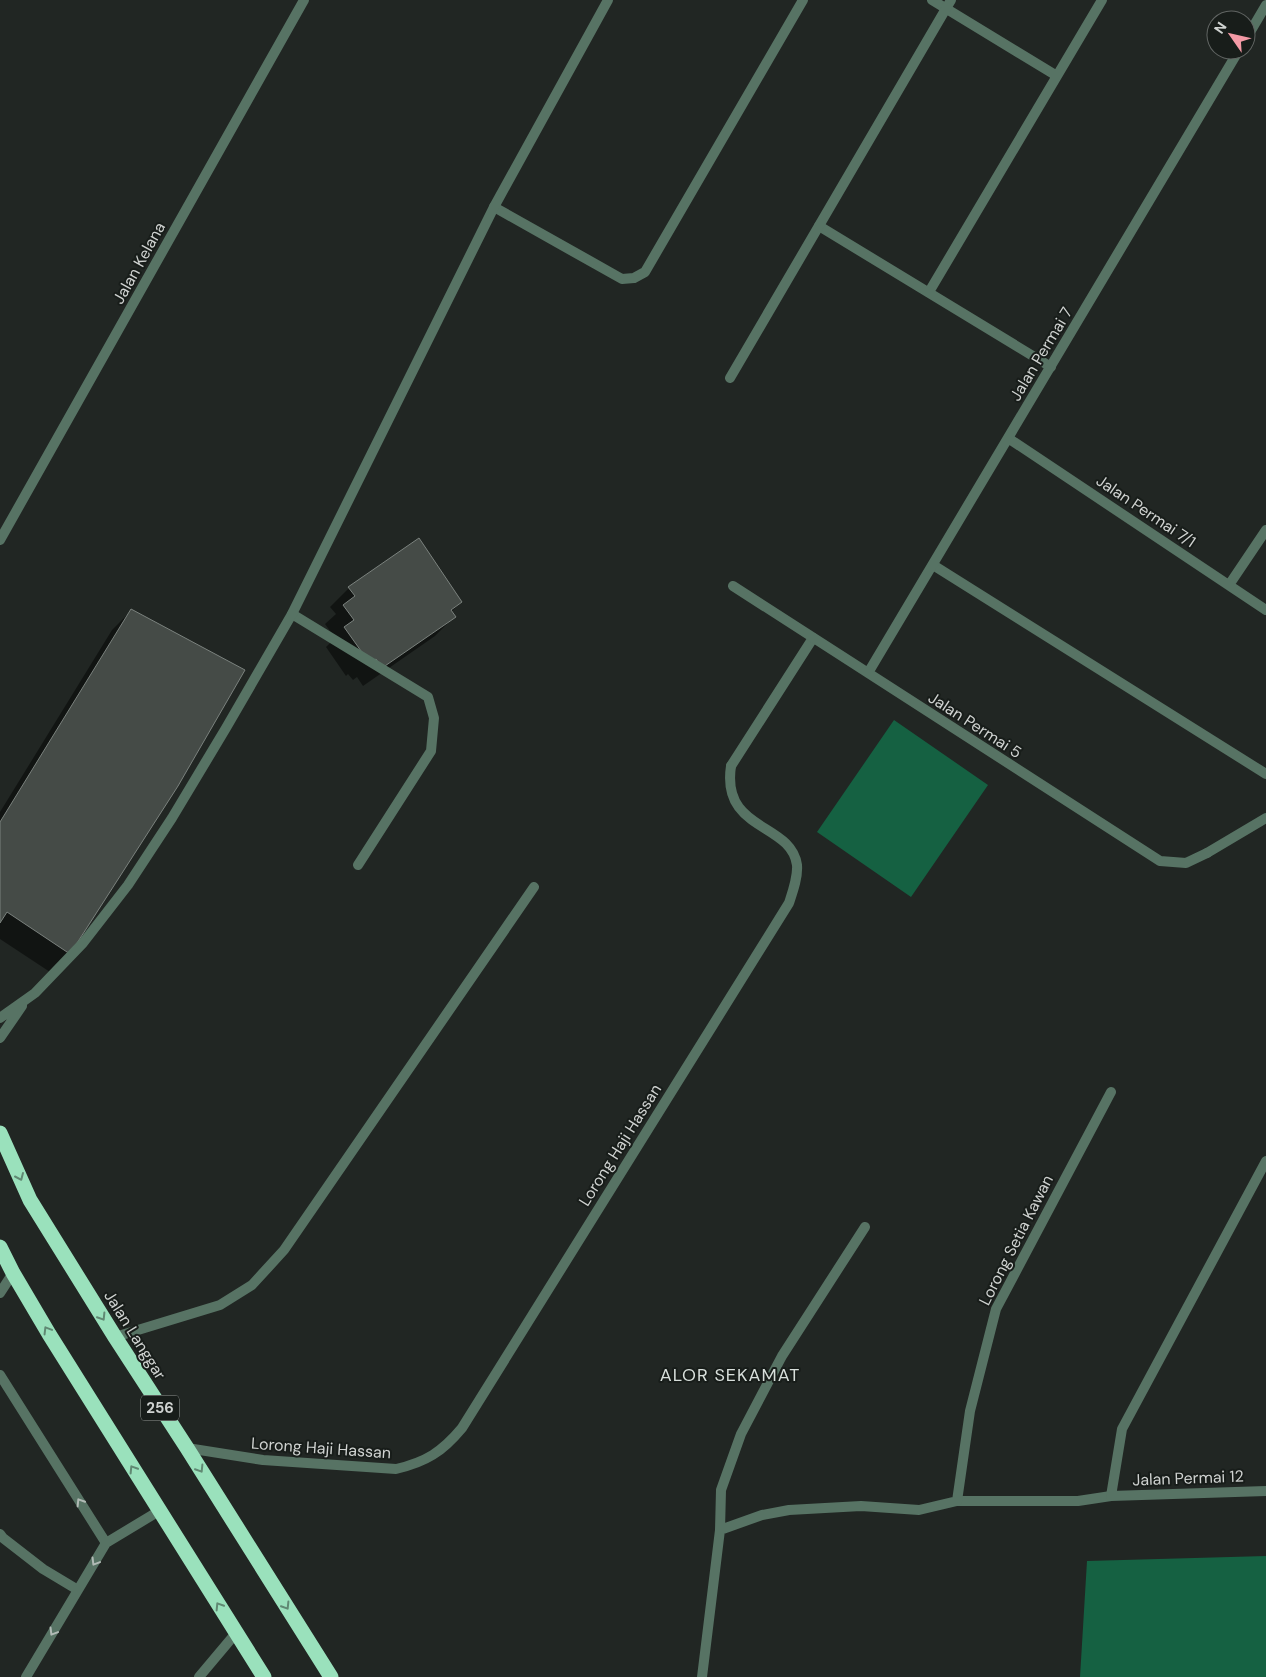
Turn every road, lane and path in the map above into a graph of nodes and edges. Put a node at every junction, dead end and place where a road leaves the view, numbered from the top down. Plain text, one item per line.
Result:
1 (304, 0) edge
2 (608, 0) edge
3 (802, 0) edge
4 (932, 0) edge
5 (1102, 0) edge
6 (949, 4) edge
7 (1266, 5) edge
8 (1256, 22) edge
9 (1233, 60) edge
10 (1057, 76) junction
11 (494, 207) junction
12 (819, 226) junction
13 (929, 292) junction
14 (1051, 367) junction
15 (730, 378) dead end
16 (1008, 438) junction
17 (1266, 530) edge
18 (0, 540) edge
19 (933, 565) junction
20 (1229, 585) junction
21 (733, 586) dead end
22 (1266, 610) edge
23 (292, 614) junction
24 (813, 638) junction
25 (868, 673) junction
26 (1266, 774) edge
27 (1266, 818) edge
28 (358, 865) dead end
29 (534, 887) dead end
30 (25, 1001) junction
31 (0, 1018) edge
32 (0, 1038) edge
33 (1112, 1092) dead end
34 (0, 1133) edge
35 (1266, 1160) edge
36 (865, 1227) dead end
37 (0, 1246) edge
38 (13, 1273) junction
39 (0, 1293) edge
40 (115, 1337) junction
41 (0, 1375) edge
42 (187, 1448) junction
43 (1266, 1491) edge
44 (1111, 1496) junction
45 (957, 1501) junction
46 (159, 1511) junction
47 (720, 1530) junction
48 (0, 1534) edge
49 (106, 1543) junction
50 (78, 1590) junction
51 (236, 1633) junction
52 (26, 1677) edge
53 (199, 1677) edge
54 (264, 1677) edge
55 (331, 1677) edge
56 (702, 1677) edge

1 - 18 street, Jalan Kelana
2 - 11 street
3 - 11 street
4 - 6 street
5 - 10 street
6 - 10 street
6 - 12 street
7 - 8 street
9 - 14 street, Jalan Permai 7
10 - 13 street
11 - 23 street
12 - 13 street
12 - 15 street
13 - 14 street
14 - 16 street, Jalan Permai 7
16 - 19 street, Jalan Permai 7
16 - 20 street, Jalan Permai 7/1
17 - 20 street
19 - 25 street, Jalan Permai 7
19 - 26 street
20 - 22 street, Jalan Permai 7/1
21 - 24 street, Jalan Permai 5
23 - 28 street
23 - 30 street
24 - 25 street, Jalan Permai 5
24 - 42 street, Lorong Haji Hassan
25 - 27 street, Jalan Permai 5
29 - 40 street
30 - 31 street
30 - 32 street
33 - 45 street, Lorong Setia Kawan
34 -> 40 highway, Jalan Langgar / 256
35 - 44 street
36 - 47 street
37 - 38 highway
38 - 39 street
46 -> 38 highway
40 - 42 highway, Jalan Langgar / 256
49 -> 41 street
42 -> 55 highway, Jalan Langgar / 256
43 - 44 street, Jalan Permai 12
44 - 45 street, Jalan Permai 12
45 - 47 street
46 - 49 street
51 -> 46 highway
47 - 56 street
48 - 50 street
49 -> 50 street
50 -> 52 street
51 - 53 street
51 - 54 highway

